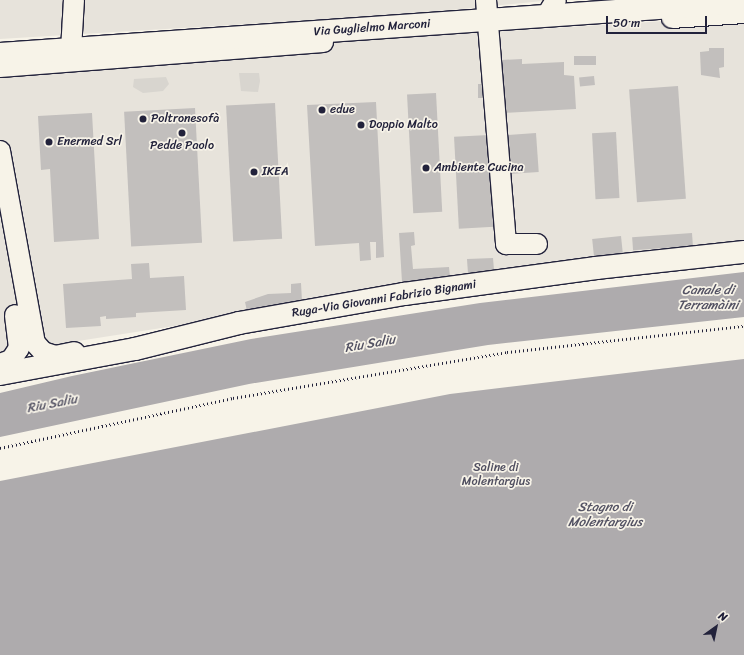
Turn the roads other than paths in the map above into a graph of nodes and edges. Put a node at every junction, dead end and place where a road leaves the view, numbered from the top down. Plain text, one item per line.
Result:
1 (74, 0) edge
2 (744, 2) edge
3 (609, 5) edge
4 (551, 8) edge
5 (744, 13) edge
6 (487, 16) edge
7 (71, 50) junction
8 (6, 64) edge
9 (0, 151) edge
10 (0, 227) edge
11 (537, 244) dead end
12 (744, 252) edge
13 (24, 329) junction
14 (135, 349) junction
15 (0, 352) edge
16 (0, 364) edge
17 (0, 374) edge

1 - 7 street
2 - 3 main road, Via Guglielmo Marconi
3 - 4 main road, Via Guglielmo Marconi
4 - 6 main road, Via Guglielmo Marconi
5 - 6 street
6 - 7 main road, Via Guglielmo Marconi
6 - 8 street
6 - 11 street
7 - 8 main road, Via Guglielmo Marconi
9 - 13 street
10 - 13 street
12 - 14 main road, Ruga-Via Giovanni Fabrizio Bignami
13 - 14 street
13 - 15 street
13 - 16 street
14 - 17 main road, Ruga-Via Giovanni Fabrizio Bignami

